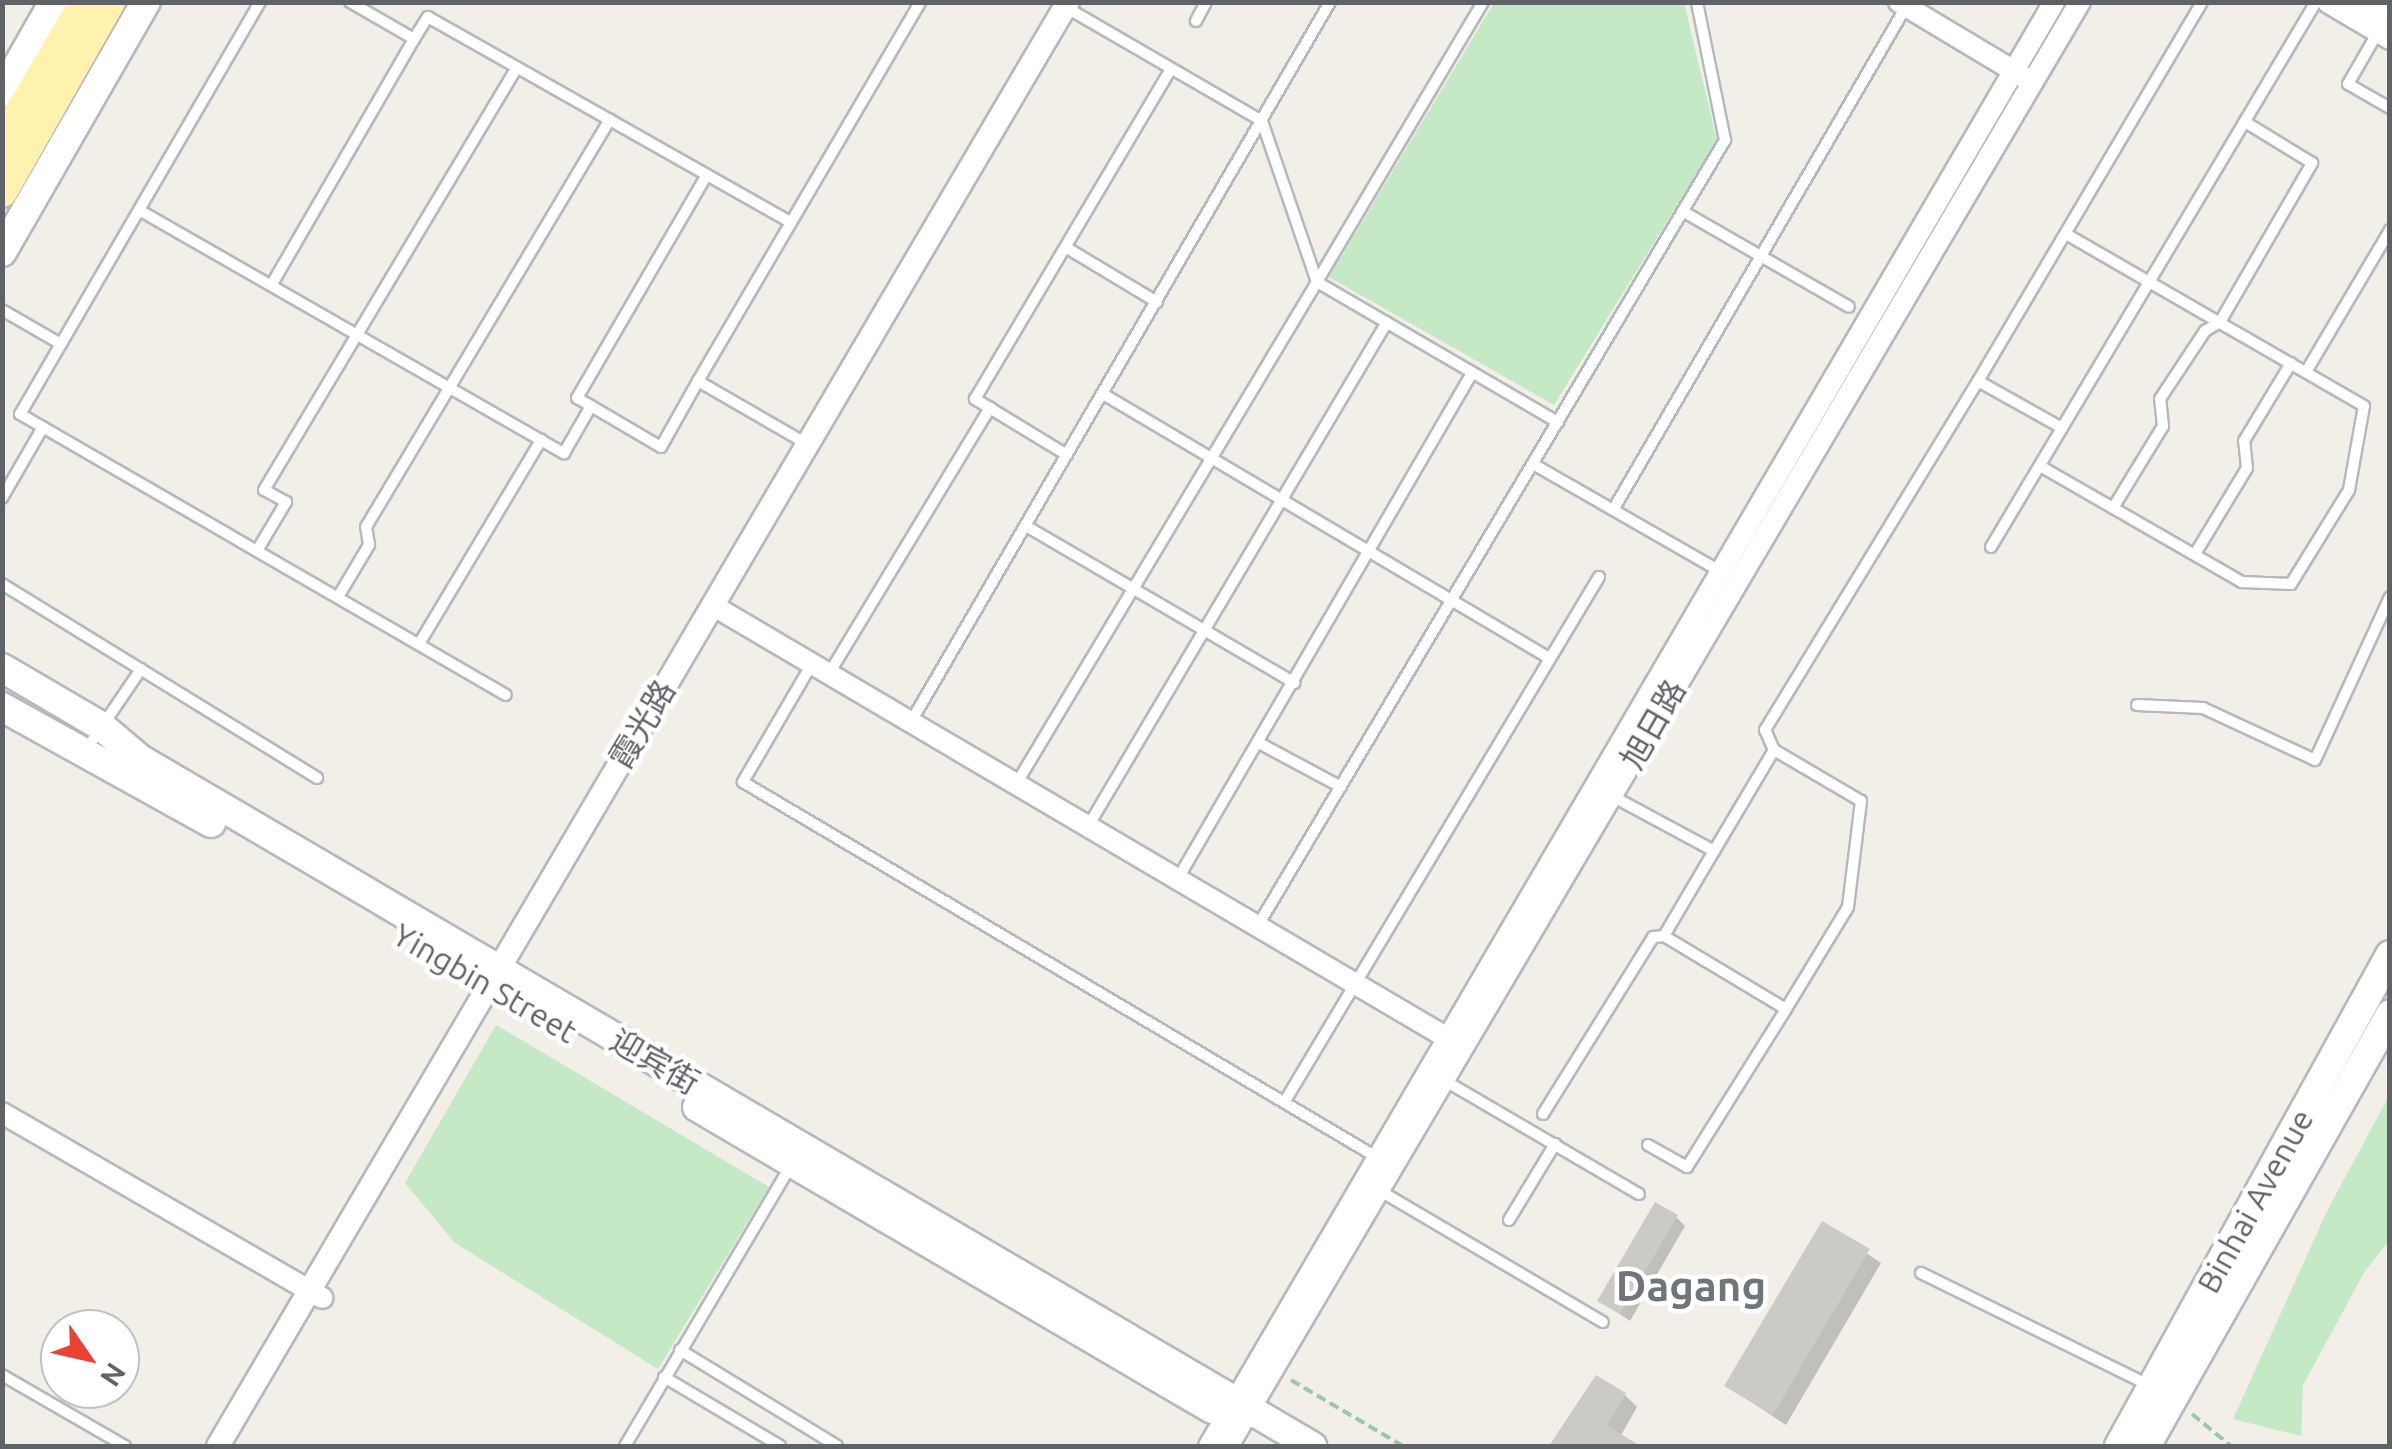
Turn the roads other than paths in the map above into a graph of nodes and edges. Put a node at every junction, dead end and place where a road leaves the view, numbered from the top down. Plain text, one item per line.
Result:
1 (54, 2) edge
2 (85, 2) edge
3 (110, 2) edge
4 (146, 2) edge
5 (260, 2) edge
6 (350, 2) edge
7 (920, 2) edge
8 (1206, 2) edge
9 (1330, 2) edge
10 (1483, 2) edge
11 (1697, 2) edge
12 (2054, 2) edge
13 (2080, 2) edge
14 (2202, 2) edge
15 (2316, 2) edge
16 (2329, 2) edge
17 (2366, 2) edge
18 (1903, 5) edge
19 (1069, 6) edge
20 (1196, 21) dead end
21 (2386, 28) edge
22 (414, 38) junction
23 (517, 68) junction
24 (1171, 69) junction
25 (2024, 76) junction
26 (2, 92) edge
27 (2390, 108) edge
28 (610, 120) junction
29 (1262, 121) junction
30 (2245, 122) junction
31 (2, 143) edge
32 (708, 175) junction
33 (2, 192) edge
34 (139, 210) junction
35 (1684, 212) junction
36 (791, 222) junction
37 (2390, 230) edge
38 (2066, 234) junction
39 (1066, 248) junction
40 (2, 252) edge
41 (1761, 258) junction
42 (2150, 281) junction
43 (1317, 282) junction
44 (272, 284) junction
45 (1157, 302) junction
46 (1849, 307) dead end
47 (2, 310) edge
48 (1387, 322) junction
49 (2220, 322) junction
50 (358, 334) junction
51 (61, 344) junction
52 (2291, 363) junction
53 (1472, 372) junction
54 (2306, 372) junction
55 (698, 381) junction
56 (1978, 381) junction
57 (452, 388) junction
58 (1103, 394) junction
59 (591, 406) junction
60 (990, 408) junction
61 (1558, 422) junction
62 (43, 427) junction
63 (2062, 428) junction
64 (542, 440) junction
65 (812, 446) junction
66 (1067, 455) junction
67 (1212, 457) junction
68 (1533, 464) junction
69 (2040, 466) junction
70 (2, 498) edge
71 (1282, 499) junction
72 (2113, 508) junction
73 (1613, 510) junction
74 (1026, 526) junction
75 (1991, 548) dead end
76 (258, 549) junction
77 (1370, 551) junction
78 (2195, 554) junction
79 (1729, 576) junction
80 (1599, 577) dead end
81 (2, 584) edge
82 (1134, 588) junction
83 (2390, 597) edge
84 (338, 598) junction
85 (1452, 600) junction
86 (718, 608) junction
87 (1205, 630) junction
88 (418, 644) junction
89 (1548, 658) junction
90 (822, 667) junction
91 (2, 668) edge
92 (140, 668) junction
93 (1295, 683) junction
94 (506, 695) dead end
95 (2137, 705) dead end
96 (2, 707) edge
97 (912, 720) junction
98 (101, 726) junction
99 (1259, 743) junction
100 (1774, 750) junction
101 (82, 755) junction
102 (317, 778) dead end
103 (1018, 781) junction
104 (1341, 786) junction
105 (1612, 795) junction
106 (1090, 824) junction
107 (1714, 851) junction
108 (1180, 875) junction
109 (1260, 922) junction
110 (1664, 936) junction
111 (2390, 955) edge
112 (499, 981) junction
113 (1356, 981) junction
114 (1786, 1009) junction
115 (2390, 1014) edge
116 (1455, 1042) junction
117 (1435, 1074) junction
118 (1285, 1101) junction
119 (2, 1113) edge
120 (1543, 1114) dead end
121 (1555, 1144) junction
122 (1648, 1145) dead end
123 (1384, 1162) junction
124 (792, 1164) junction
125 (1371, 1185) junction
126 (1640, 1194) dead end
127 (1509, 1220) dead end
128 (1921, 1273) dead end
129 (316, 1294) junction
130 (1603, 1322) dead end
131 (680, 1350) junction
132 (2, 1375) edge
133 (664, 1377) junction
134 (2163, 1394) junction
135 (1236, 1420) edge
136 (125, 1446) edge
137 (218, 1446) edge
138 (235, 1446) edge
139 (625, 1446) edge
140 (780, 1446) edge
141 (837, 1446) edge
142 (1209, 1446) edge
143 (1274, 1446) edge
144 (1312, 1446) edge
145 (2119, 1446) edge
146 (2146, 1446) edge

1 - 26 main road
2 - 31 main road
3 - 33 main road
4 - 40 main road
5 - 34 lane
6 - 22 lane
7 - 36 lane
8 - 20 lane
9 - 29 lane
10 - 43 lane
11 - 35 lane
12 - 25 street, 旭日路
13 - 25 street, 旭日路
14 - 38 lane
15 - 30 lane
16 - 21 street
17 - 21 street
18 - 25 street
18 - 41 lane
19 - 24 lane
19 - 65 street, 霞光路
21 - 27 lane
22 - 23 lane
22 - 44 lane
23 - 28 lane
23 - 50 lane
24 - 29 lane
24 - 39 lane
25 - 79 street, 旭日路
28 - 32 lane
28 - 57 lane
29 - 43 lane
29 - 45 lane
30 - 42 lane
30 - 49 lane
32 - 36 lane
32 - 59 lane
34 - 44 lane
34 - 51 lane
35 - 41 lane
35 - 61 lane
36 - 55 lane
37 - 54 lane
38 - 42 lane
38 - 56 lane
39 - 45 lane
39 - 60 lane
41 - 46 lane
41 - 73 lane
42 - 49 lane
42 - 63 lane
43 - 48 lane
43 - 67 lane
44 - 50 lane
45 - 58 lane
47 - 51 lane
48 - 53 lane
48 - 71 lane
49 - 52 lane
49 - 72 lane
50 - 57 lane
50 - 76 lane
51 - 62 lane
52 - 54 lane
52 - 78 lane
53 - 61 lane
53 - 77 lane
54 - 78 lane
55 - 59 lane
55 - 65 lane
56 - 63 lane
56 - 100 lane
57 - 64 lane
57 - 84 lane
58 - 66 lane
58 - 67 lane
59 - 64 lane
60 - 66 lane
60 - 90 lane
61 - 68 lane
62 - 70 lane
62 - 76 lane
63 - 69 lane
64 - 88 lane
65 - 86 street, 霞光路
66 - 74 lane
67 - 71 lane
67 - 82 lane
68 - 73 lane
68 - 85 lane
69 - 72 lane
69 - 75 lane
71 - 77 lane
71 - 87 lane
72 - 78 lane
73 - 79 lane
74 - 82 lane
74 - 97 lane
76 - 84 lane
77 - 85 lane
77 - 93 lane
79 - 105 street, 旭日路
79 - 116 street, 旭日路
80 - 89 lane
81 - 92 lane
82 - 87 lane
82 - 103 lane
83 - 95 lane
84 - 88 lane
85 - 89 lane
85 - 104 lane
86 - 90 street
86 - 112 street, 霞光路
87 - 93 lane
87 - 106 lane
88 - 94 lane
89 - 113 lane
90 - 97 street
90 - 118 lane
91 - 98 main road, 迎宾街
92 - 98 lane
92 - 102 lane
93 - 99 lane
96 - 101 main road, Yingbin Street
97 - 103 street
98 - 101 lane
98 - 112 main road, 迎宾街
99 - 104 lane
99 - 108 lane
100 - 107 lane
100 - 114 lane
101 - 112 main road, Yingbin Street
103 - 106 street
104 - 109 lane
105 - 107 lane
105 - 116 street, 旭日路
106 - 108 street
107 - 110 lane
108 - 109 street
109 - 113 street
110 - 114 lane
110 - 120 lane
111 - 134 main road, Binhai Avenue
112 - 124 main road, Yingbin Street
112 - 129 street, 霞光路
112 - 135 main road, 迎宾街
113 - 116 street
113 - 118 lane
114 - 122 lane
115 - 134 main road
116 - 117 street, 旭日路
117 - 121 lane
117 - 123 street, 旭日路
118 - 123 lane
119 - 129 street
121 - 126 lane
121 - 127 lane
123 - 125 street, 旭日路
124 - 131 lane
124 - 135 main road, Yingbin Street
125 - 130 lane
125 - 135 street, 旭日路
128 - 134 lane
129 - 137 street, 霞光路
129 - 138 street, 霞光路
131 - 133 lane
131 - 141 lane
132 - 136 lane
133 - 139 lane
133 - 140 lane
134 - 145 main road, Binhai Avenue
134 - 146 main road
135 - 142 street, 旭日路
135 - 143 main road, Yingbin Street
135 - 144 main road, 迎宾街

